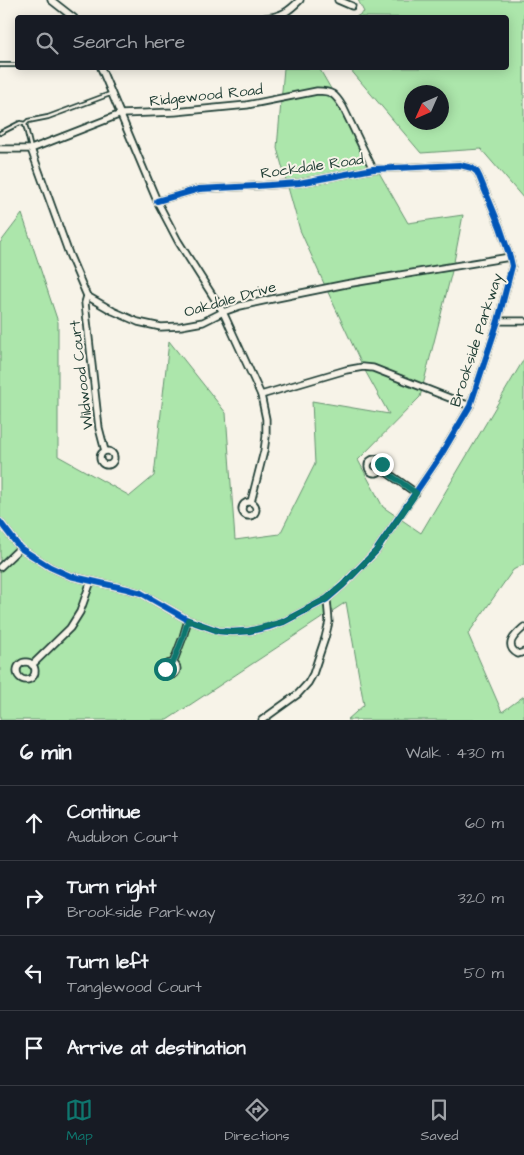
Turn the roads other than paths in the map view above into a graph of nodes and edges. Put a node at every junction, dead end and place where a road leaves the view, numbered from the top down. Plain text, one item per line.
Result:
1 (51, 0) edge
2 (300, 0) edge
3 (338, 0) edge
4 (352, 6) dead end
5 (70, 15) edge
6 (282, 15) edge
7 (0, 65) edge
8 (15, 65) edge
9 (102, 70) edge
10 (112, 94) junction
11 (121, 114) junction
12 (25, 124) junction
13 (0, 132) edge
14 (0, 149) edge
15 (31, 149) junction
16 (472, 168) joint
17 (373, 169) junction
18 (157, 201) junction
19 (510, 257) junction
20 (87, 296) junction
21 (223, 312) junction
22 (498, 321) junction
23 (524, 321) edge
24 (261, 395) junction
25 (470, 406) junction
26 (105, 452) dead end
27 (382, 469) dead end
28 (416, 493) junction
29 (250, 502) dead end
30 (0, 522) edge
31 (20, 548) junction
32 (0, 567) edge
33 (91, 582) junction
34 (326, 599) junction
35 (188, 620) junction
36 (524, 627) edge
37 (524, 652) edge
38 (173, 663) dead end
39 (32, 665) dead end
40 (262, 720) edge

1 - 5 street
2 - 6 street
3 - 4 street
7 - 8 lane
9 - 10 street
10 - 11 street
10 - 12 lane
11 - 15 street, Ridgewood Road
11 - 17 street, Ridgewood Road
11 - 18 street
12 - 13 lane
12 - 15 lane
14 - 15 street, Ridgewood Road
15 - 20 street
16 - 17 street, Rockdale Road
16 - 19 street, Brookside Parkway
17 - 18 street, Rockdale Road
18 - 21 street
19 - 21 street, Oakdale Drive
19 - 22 street, Brookside Parkway
20 - 21 street, Oakdale Drive
20 - 26 street, Wildwood Court
21 - 24 street
22 - 23 street
22 - 25 street, Brookside Parkway
24 - 25 street
24 - 29 street
25 - 28 street, Brookside Parkway
27 - 28 street
28 - 34 street, Brookside Parkway
30 - 31 street
31 - 32 street
31 - 33 street, Brookside Parkway
33 - 35 street, Brookside Parkway
33 - 39 street
34 - 35 street, Brookside Parkway
34 - 40 street
35 - 38 street
36 - 37 street

